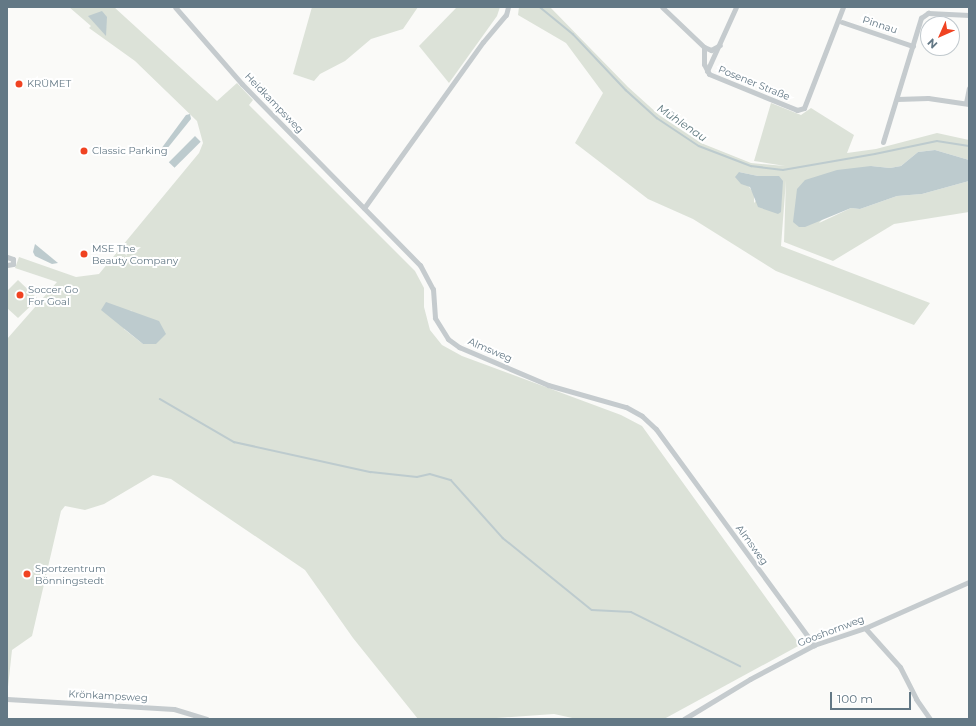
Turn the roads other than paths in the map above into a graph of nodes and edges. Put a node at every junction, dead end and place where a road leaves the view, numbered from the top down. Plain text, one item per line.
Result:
1 (175, 7) edge
2 (508, 7) edge
3 (662, 7) edge
4 (736, 7) edge
5 (843, 7) edge
6 (969, 15) edge
7 (842, 22) dead end
8 (720, 46) junction
9 (913, 46) junction
10 (704, 47) junction
11 (707, 71) junction
12 (969, 88) edge
13 (897, 99) junction
14 (968, 104) edge
15 (883, 142) dead end
16 (364, 208) junction
17 (7, 257) edge
18 (7, 265) edge
19 (969, 582) edge
20 (865, 628) junction
21 (814, 645) junction
22 (7, 699) edge
23 (207, 719) edge
24 (684, 719) edge
25 (930, 719) edge

1 - 16 street, Heidkampsweg
2 - 16 street
3 - 10 street
4 - 8 street
5 - 11 street, Posener Straße
6 - 9 street
7 - 9 street, Pinnau
8 - 10 street
8 - 11 street
9 - 13 street
10 - 11 street, Posener Straße
12 - 14 street
13 - 14 street
13 - 15 street
16 - 21 street, Almsweg
17 - 18 street
19 - 20 street, Gooshornweg
20 - 21 street, Gooshornweg
20 - 25 street
21 - 24 street, Gooshornweg
22 - 23 street, Krönkampsweg

